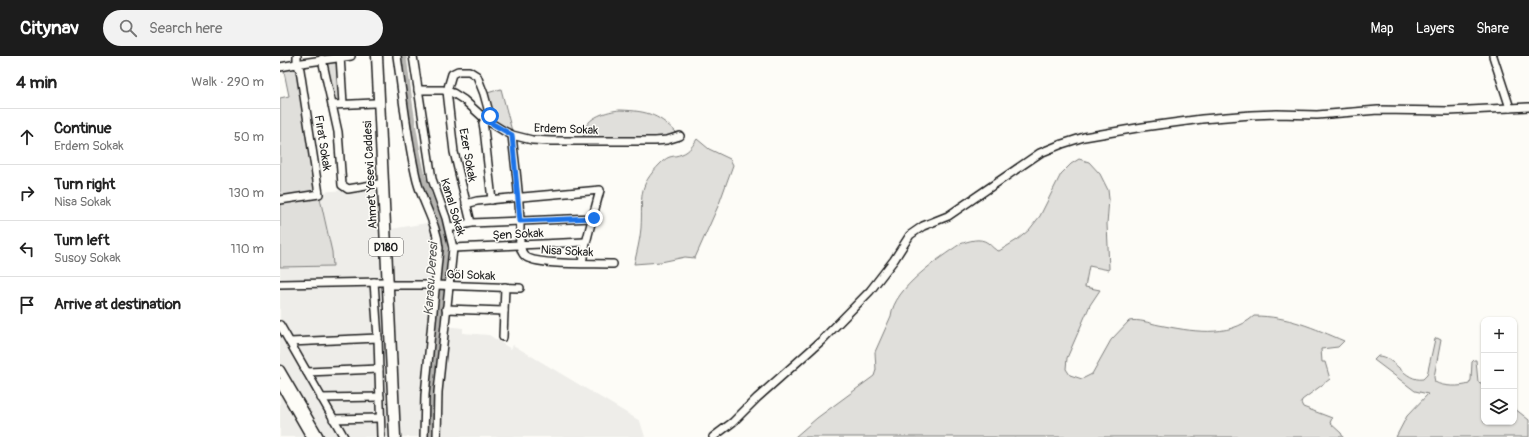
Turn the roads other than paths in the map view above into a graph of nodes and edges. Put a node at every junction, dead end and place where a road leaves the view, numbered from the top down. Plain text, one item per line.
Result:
1 (351, 56) edge
2 (372, 56) edge
3 (377, 56) edge
4 (397, 56) edge
5 (413, 56) edge
6 (1493, 56) edge
7 (340, 57) edge
8 (300, 59) edge
9 (322, 60) junction
10 (280, 67) edge
11 (418, 90) junction
12 (447, 91) junction
13 (374, 103) junction
14 (343, 104) junction
15 (332, 105) junction
16 (1529, 107) edge
17 (1510, 108) junction
18 (486, 120) junction
19 (512, 135) junction
20 (680, 136) dead end
21 (378, 184) junction
22 (518, 197) junction
23 (280, 200) edge
24 (492, 200) junction
25 (466, 204) junction
26 (594, 218) junction
27 (520, 221) junction
28 (470, 222) junction
29 (449, 228) junction
30 (585, 242) junction
31 (521, 245) junction
32 (453, 248) junction
33 (582, 263) junction
34 (613, 264) dead end
35 (381, 283) junction
36 (280, 284) edge
37 (435, 285) junction
38 (448, 285) junction
39 (504, 287) junction
40 (520, 288) dead end
41 (446, 309) junction
42 (504, 311) junction
43 (280, 325) edge
44 (503, 337) dead end
45 (378, 338) junction
46 (290, 342) junction
47 (379, 369) junction
48 (280, 370) edge
49 (307, 372) junction
50 (280, 383) edge
51 (380, 397) junction
52 (321, 398) junction
53 (380, 418) junction
54 (333, 419) junction
55 (311, 437) edge
56 (319, 437) edge
57 (344, 437) edge
58 (381, 437) edge
59 (390, 437) edge
60 (395, 437) edge
61 (424, 437) edge
62 (437, 437) edge
63 (713, 437) edge

1 - 7 street
2 - 13 highway, Ahmet Yesevi Caddesi / D180
3 - 35 highway, Ahmet Yesevi Caddesi / D180
4 - 37 street
5 - 11 street, Kanal Sokak
6 - 17 street
7 - 9 street
7 - 14 street
8 - 9 street
8 - 10 street
8 - 23 street, Fırat Sokak
9 - 15 street
11 - 12 street, Erdem Sokak
11 - 29 street, Kanal Sokak
12 - 18 street, Erdem Sokak
12 - 18 street
12 - 25 street, Ezer Sokak
13 - 14 street
13 - 21 highway, Ahmet Yesevi Caddesi / D180
14 - 15 street
15 - 21 street
16 - 17 street
17 - 63 street
18 - 19 street, Erdem Sokak
18 - 24 street
19 - 20 street, Erdem Sokak
19 - 22 street
21 - 35 highway, Ahmet Yesevi Caddesi / D180
22 - 24 street
22 - 26 street
22 - 27 street
24 - 25 street
25 - 28 street, Ezer Sokak
26 - 27 street
26 - 30 street
27 - 28 street
27 - 31 street
28 - 29 street
29 - 32 street, Kanal Sokak
30 - 31 street, Şen Sokak
30 - 33 street
31 - 32 street, Şen Sokak
31 - 33 street, Nisa Sokak
32 - 38 street, Kanal Sokak
33 - 34 street, Nisa Sokak
35 - 36 street, Göl Sokak
35 - 37 street, Göl Sokak
35 - 45 street
35 - 59 highway, Ahmet Yesevi Caddesi / D180
35 - 60 highway, Ahmet Yesevi Caddesi / D180
37 - 38 street, Göl Sokak
37 - 61 street
38 - 39 street, Göl Sokak
38 - 41 street, Kanal Sokak
39 - 40 street, Göl Sokak
39 - 42 street, Göl Sokak
41 - 42 street
41 - 62 street, Kanal Sokak
42 - 44 street, Göl Sokak
43 - 46 street
45 - 46 street
45 - 47 street
46 - 49 street
47 - 49 street
47 - 51 street
48 - 56 main road
49 - 52 street
50 - 55 main road
51 - 52 street
51 - 53 street
52 - 54 street
53 - 54 street
53 - 58 street
54 - 57 street

